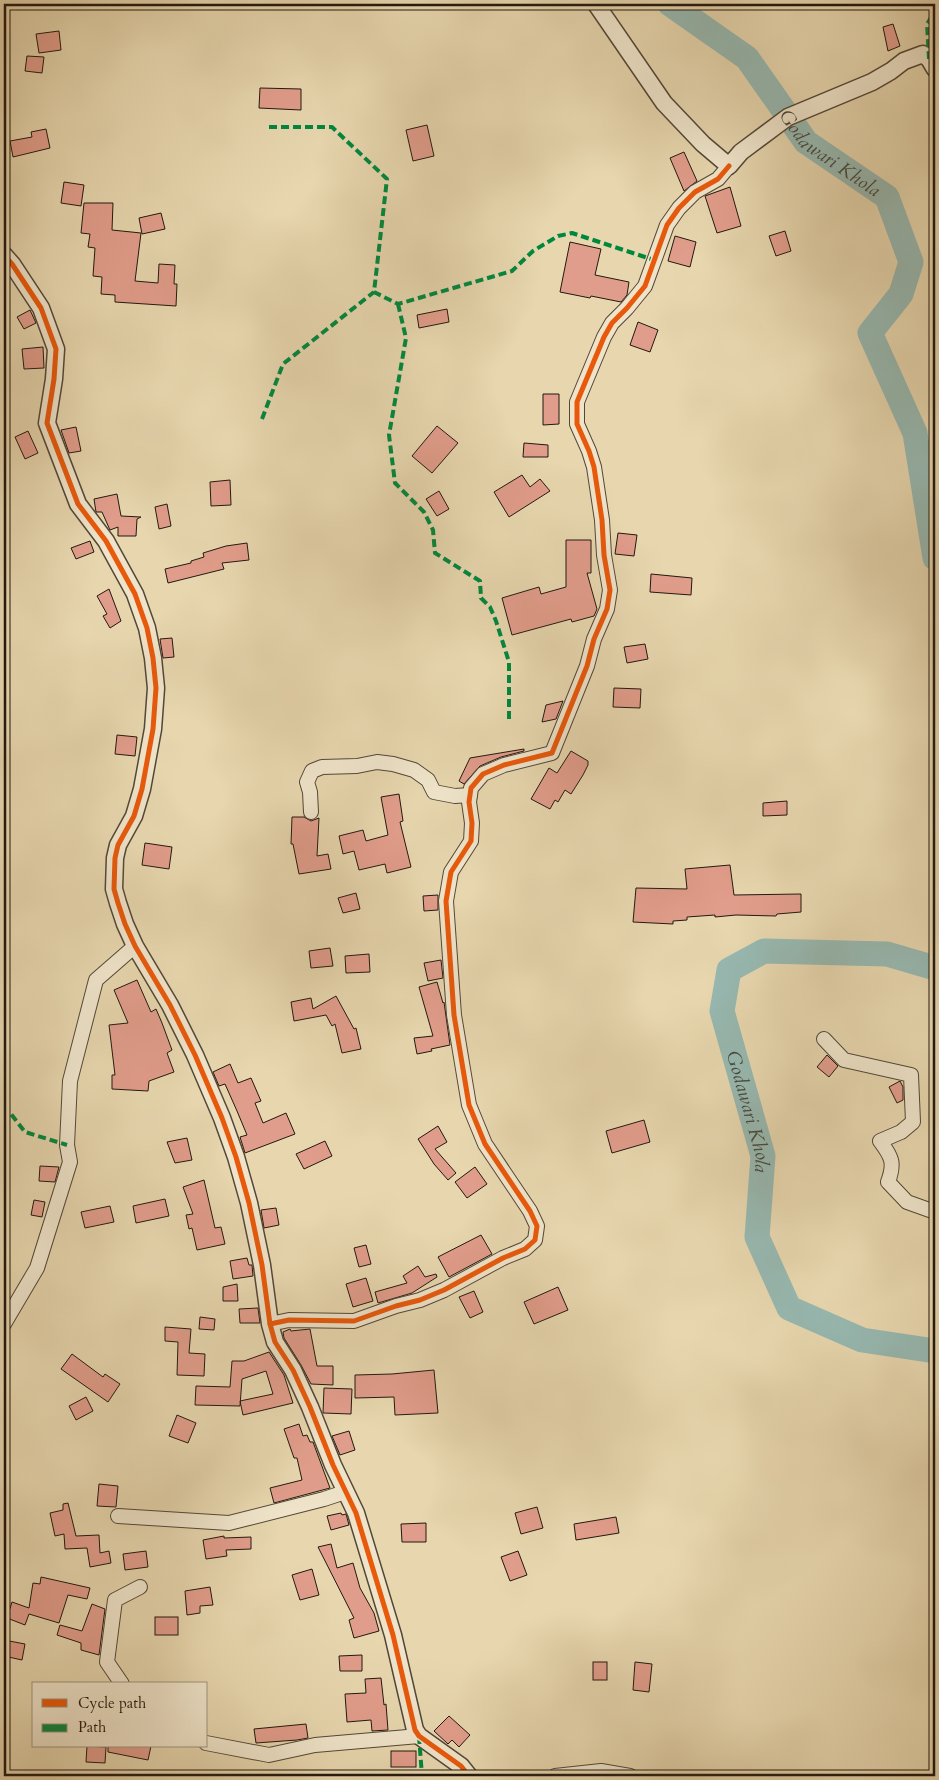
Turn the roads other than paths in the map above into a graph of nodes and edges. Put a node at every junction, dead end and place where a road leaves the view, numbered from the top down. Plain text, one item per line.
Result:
1 (596, 4) edge
2 (935, 69) edge
3 (730, 166) junction
4 (4, 255) edge
5 (470, 795) junction
6 (311, 812) dead end
7 (134, 946) junction
8 (824, 1039) dead end
9 (935, 1212) edge
10 (4, 1324) edge
11 (270, 1324) junction
12 (345, 1492) junction
13 (118, 1516) dead end
14 (140, 1587) dead end
15 (121, 1682) edge
16 (419, 1736) junction
17 (208, 1743) edge
18 (469, 1776) edge
19 (555, 1776) edge
20 (630, 1776) edge

1 - 3 street
2 - 3 street
3 - 5 street
4 - 7 street
5 - 6 street
5 - 11 street
7 - 10 street
7 - 11 street
8 - 9 street
11 - 12 street
12 - 13 street
12 - 16 street
14 - 15 street
16 - 17 street
16 - 18 street
19 - 20 street

